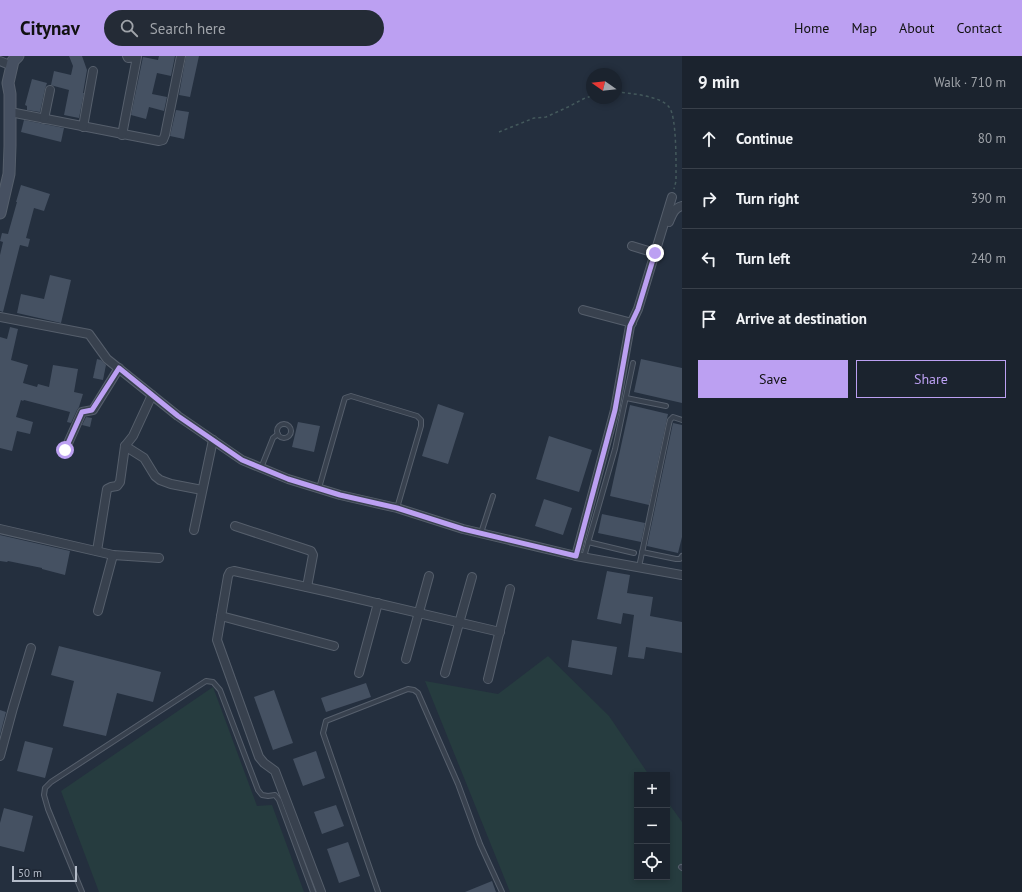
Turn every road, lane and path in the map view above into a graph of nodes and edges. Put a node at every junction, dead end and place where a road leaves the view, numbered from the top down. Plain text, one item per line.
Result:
1 (127, 56) edge
2 (181, 56) edge
3 (0, 61) edge
4 (15, 61) edge
5 (93, 71) dead end
6 (50, 90) dead end
7 (622, 92) edge
8 (586, 98) edge
9 (10, 112) junction
10 (44, 119) junction
11 (83, 127) junction
12 (499, 132) dead end
13 (122, 135) junction
14 (672, 197) joint
15 (682, 206) edge
16 (0, 213) edge
17 (632, 246) dead end
18 (655, 253) junction
19 (583, 310) dead end
20 (0, 317) edge
21 (633, 321) junction
22 (633, 363) dead end
23 (119, 368) junction
24 (152, 396) junction
25 (626, 398) junction
26 (666, 406) dead end
27 (682, 420) edge
28 (278, 434) dead end
29 (213, 440) junction
30 (126, 446) junction
31 (65, 450) dead end
32 (261, 468) junction
33 (319, 488) junction
34 (202, 490) junction
35 (493, 496) dead end
36 (397, 508) junction
37 (235, 526) dead end
38 (0, 529) edge
39 (194, 530) dead end
40 (481, 533) junction
41 (588, 542) junction
42 (96, 551) junction
43 (634, 552) dead end
44 (642, 552) junction
45 (113, 555) junction
46 (580, 556) junction
47 (682, 556) edge
48 (159, 558) dead end
49 (638, 567) junction
50 (682, 575) edge
51 (429, 576) dead end
52 (472, 577) dead end
53 (307, 587) junction
54 (510, 589) dead end
55 (378, 603) junction
56 (98, 611) dead end
57 (419, 613) junction
58 (221, 616) junction
59 (459, 622) junction
60 (500, 632) junction
61 (334, 646) dead end
62 (30, 648) dead end
63 (406, 658) dead end
64 (445, 673) dead end
65 (359, 674) dead end
66 (488, 679) dead end
67 (0, 756) edge
68 (82, 892) edge
69 (313, 892) edge
70 (321, 892) edge
71 (378, 892) edge
72 (502, 892) edge

1 - 13 street
2 - 13 street
3 - 4 street
4 - 9 street
5 - 11 street
6 - 10 street
7 - 14 path
8 - 12 path
9 - 10 street
9 - 16 street
10 - 11 street
11 - 13 street
14 - 18 street
15 - 21 street
17 - 18 street
18 - 21 street
19 - 21 street
20 - 23 street
21 - 46 street
22 - 25 lane
23 - 24 street
23 - 31 street
24 - 29 street
24 - 30 street
25 - 26 lane
25 - 41 lane
27 - 44 lane
28 - 32 lane
29 - 32 street
29 - 34 street
30 - 34 street
30 - 42 street
32 - 33 street
33 - 36 street
33 - 36 lane
34 - 39 street
35 - 40 lane
36 - 40 street
37 - 53 street
38 - 42 street
40 - 46 street
41 - 43 lane
41 - 46 lane
42 - 45 street
44 - 47 lane
44 - 49 lane
45 - 48 street
45 - 56 street
46 - 49 street
49 - 50 street
51 - 57 street
52 - 59 street
53 - 55 street
53 - 58 street
54 - 60 street
55 - 57 street
55 - 65 street
57 - 59 street
57 - 63 street
58 - 61 street
58 - 70 street
59 - 60 street
59 - 64 street
60 - 66 street
62 - 67 street
68 - 69 lane
71 - 72 lane

